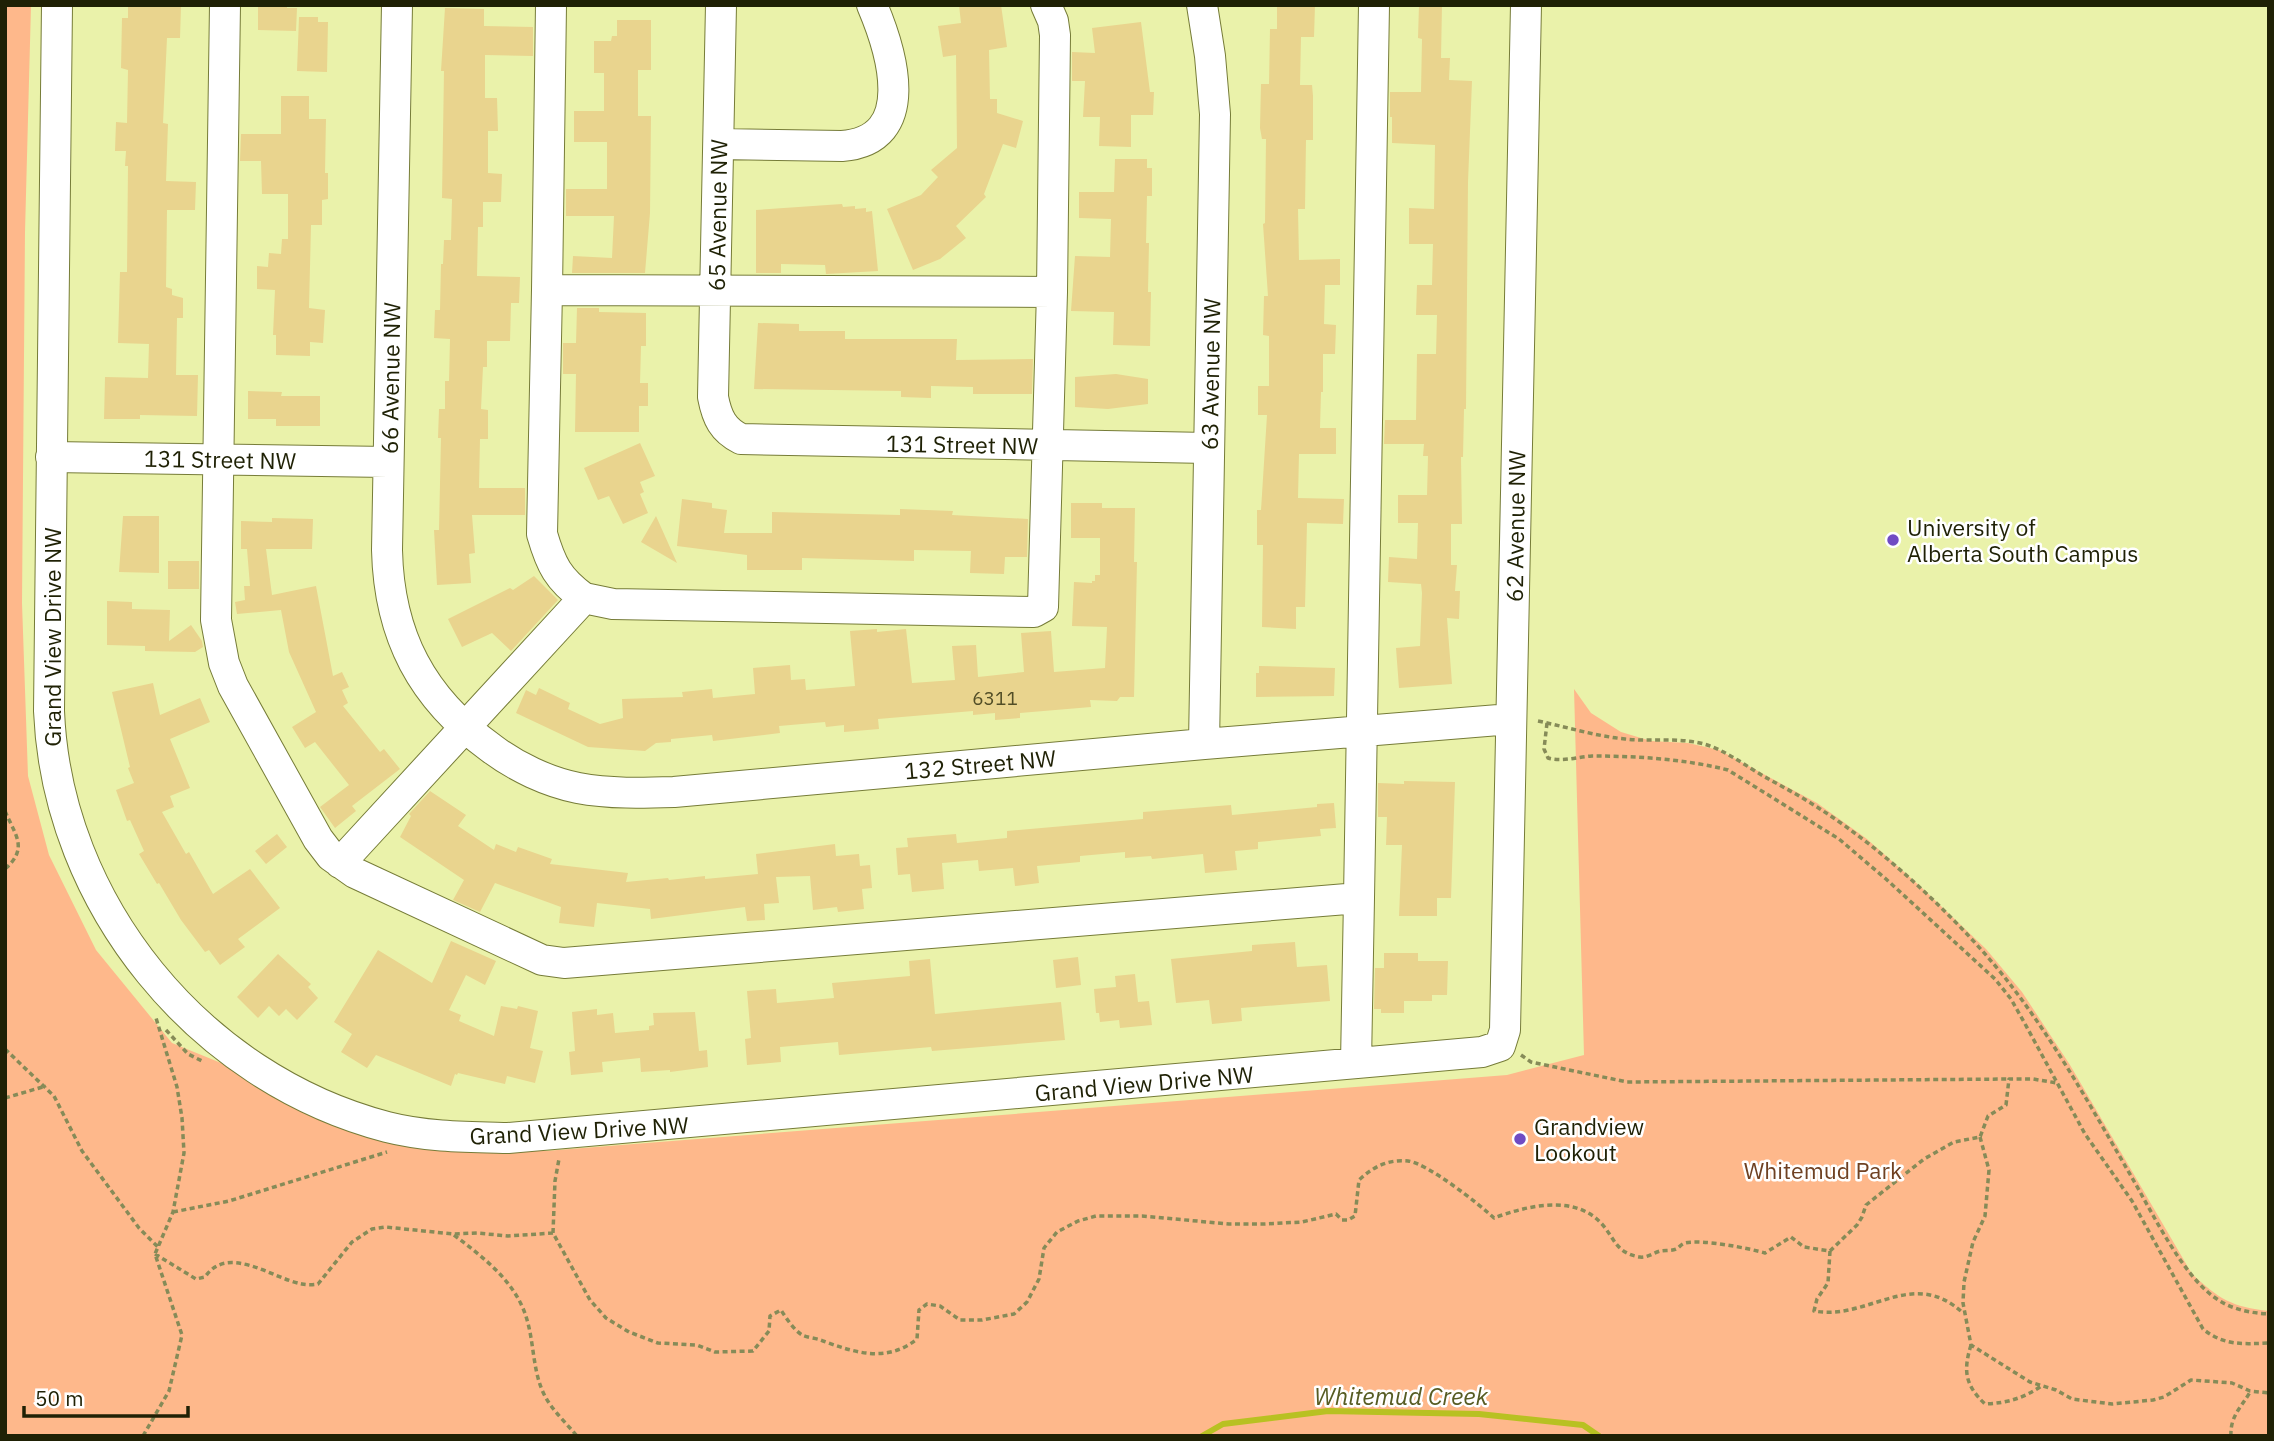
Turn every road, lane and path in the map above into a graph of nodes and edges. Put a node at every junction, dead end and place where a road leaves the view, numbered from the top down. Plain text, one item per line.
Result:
1 (57, 5) edge
2 (225, 5) edge
3 (397, 5) edge
4 (551, 5) edge
5 (721, 5) edge
6 (872, 5) edge
7 (1046, 5) edge
8 (1202, 5) edge
9 (1374, 5) edge
10 (1525, 5) edge
11 (719, 144) junction
12 (547, 290) junction
13 (715, 292) junction
14 (1052, 292) junction
15 (721, 424) joint
16 (1048, 445) junction
17 (1208, 448) junction
18 (51, 457) junction
19 (218, 459) junction
20 (388, 462) junction
21 (584, 598) junction
22 (1511, 719) junction
23 (1547, 723) junction
24 (464, 729) junction
25 (1361, 732) junction
26 (1204, 744) junction
27 (5, 811) edge
28 (340, 863) junction
29 (5, 869) edge
30 (1359, 898) junction
31 (155, 1015) dead end
32 (5, 1049) edge
33 (1510, 1050) junction
34 (1356, 1063) junction
35 (2009, 1079) junction
36 (2057, 1083) junction
37 (46, 1086) junction
38 (5, 1098) edge
39 (561, 1135) junction
40 (1980, 1137) junction
41 (395, 1148) dead end
42 (173, 1212) junction
43 (553, 1233) junction
44 (453, 1234) junction
45 (158, 1247) junction
46 (1830, 1251) junction
47 (155, 1254) junction
48 (2269, 1314) edge
49 (1965, 1315) junction
50 (2269, 1343) edge
51 (1971, 1345) junction
52 (2043, 1385) junction
53 (2250, 1391) junction
54 (2269, 1393) edge
55 (143, 1436) edge
56 (578, 1436) edge
57 (2231, 1436) edge

1 - 18 street, Grand View Drive NW
2 - 19 street
3 - 20 street, 66 Avenue NW
4 - 12 street
5 - 11 street, 65 Avenue NW
6 - 11 street
7 - 14 street
8 - 17 street, 63 Avenue NW
9 - 25 street
10 - 22 street, 62 Avenue NW
11 - 13 street, 65 Avenue NW
12 - 13 street
12 - 21 street
13 - 14 street
13 - 15 street, 65 Avenue NW
14 - 16 street
15 - 16 street, 131 Street NW
16 - 17 street, 131 Street NW
16 - 21 street
17 - 26 street, 63 Avenue NW
18 - 19 street, 131 Street NW
18 - 39 street, Grand View Drive NW
19 - 20 street, 131 Street NW
19 - 28 street
20 - 24 street, 66 Avenue NW
21 - 24 street
22 - 23 path
22 - 25 street, 132 Street NW
22 - 33 street, 62 Avenue NW
23 - 36 path
23 - 48 path
24 - 26 street, 132 Street NW
24 - 28 street
25 - 26 street, 132 Street NW
25 - 30 street
27 - 29 path
28 - 30 street
30 - 34 street
31 - 42 path
32 - 37 path
33 - 34 street, Grand View Drive NW
33 - 35 path
34 - 39 street, Grand View Drive NW
35 - 36 path
35 - 40 path
36 - 50 path
37 - 38 path
37 - 45 path
39 - 43 path
40 - 46 path
40 - 49 path
41 - 42 path
42 - 45 path
43 - 44 path
43 - 46 path
44 - 47 path
44 - 56 path
45 - 47 path
46 - 49 path
47 - 55 path
49 - 51 path
51 - 52 path
51 - 52 path
52 - 53 path
53 - 54 path
53 - 57 path

